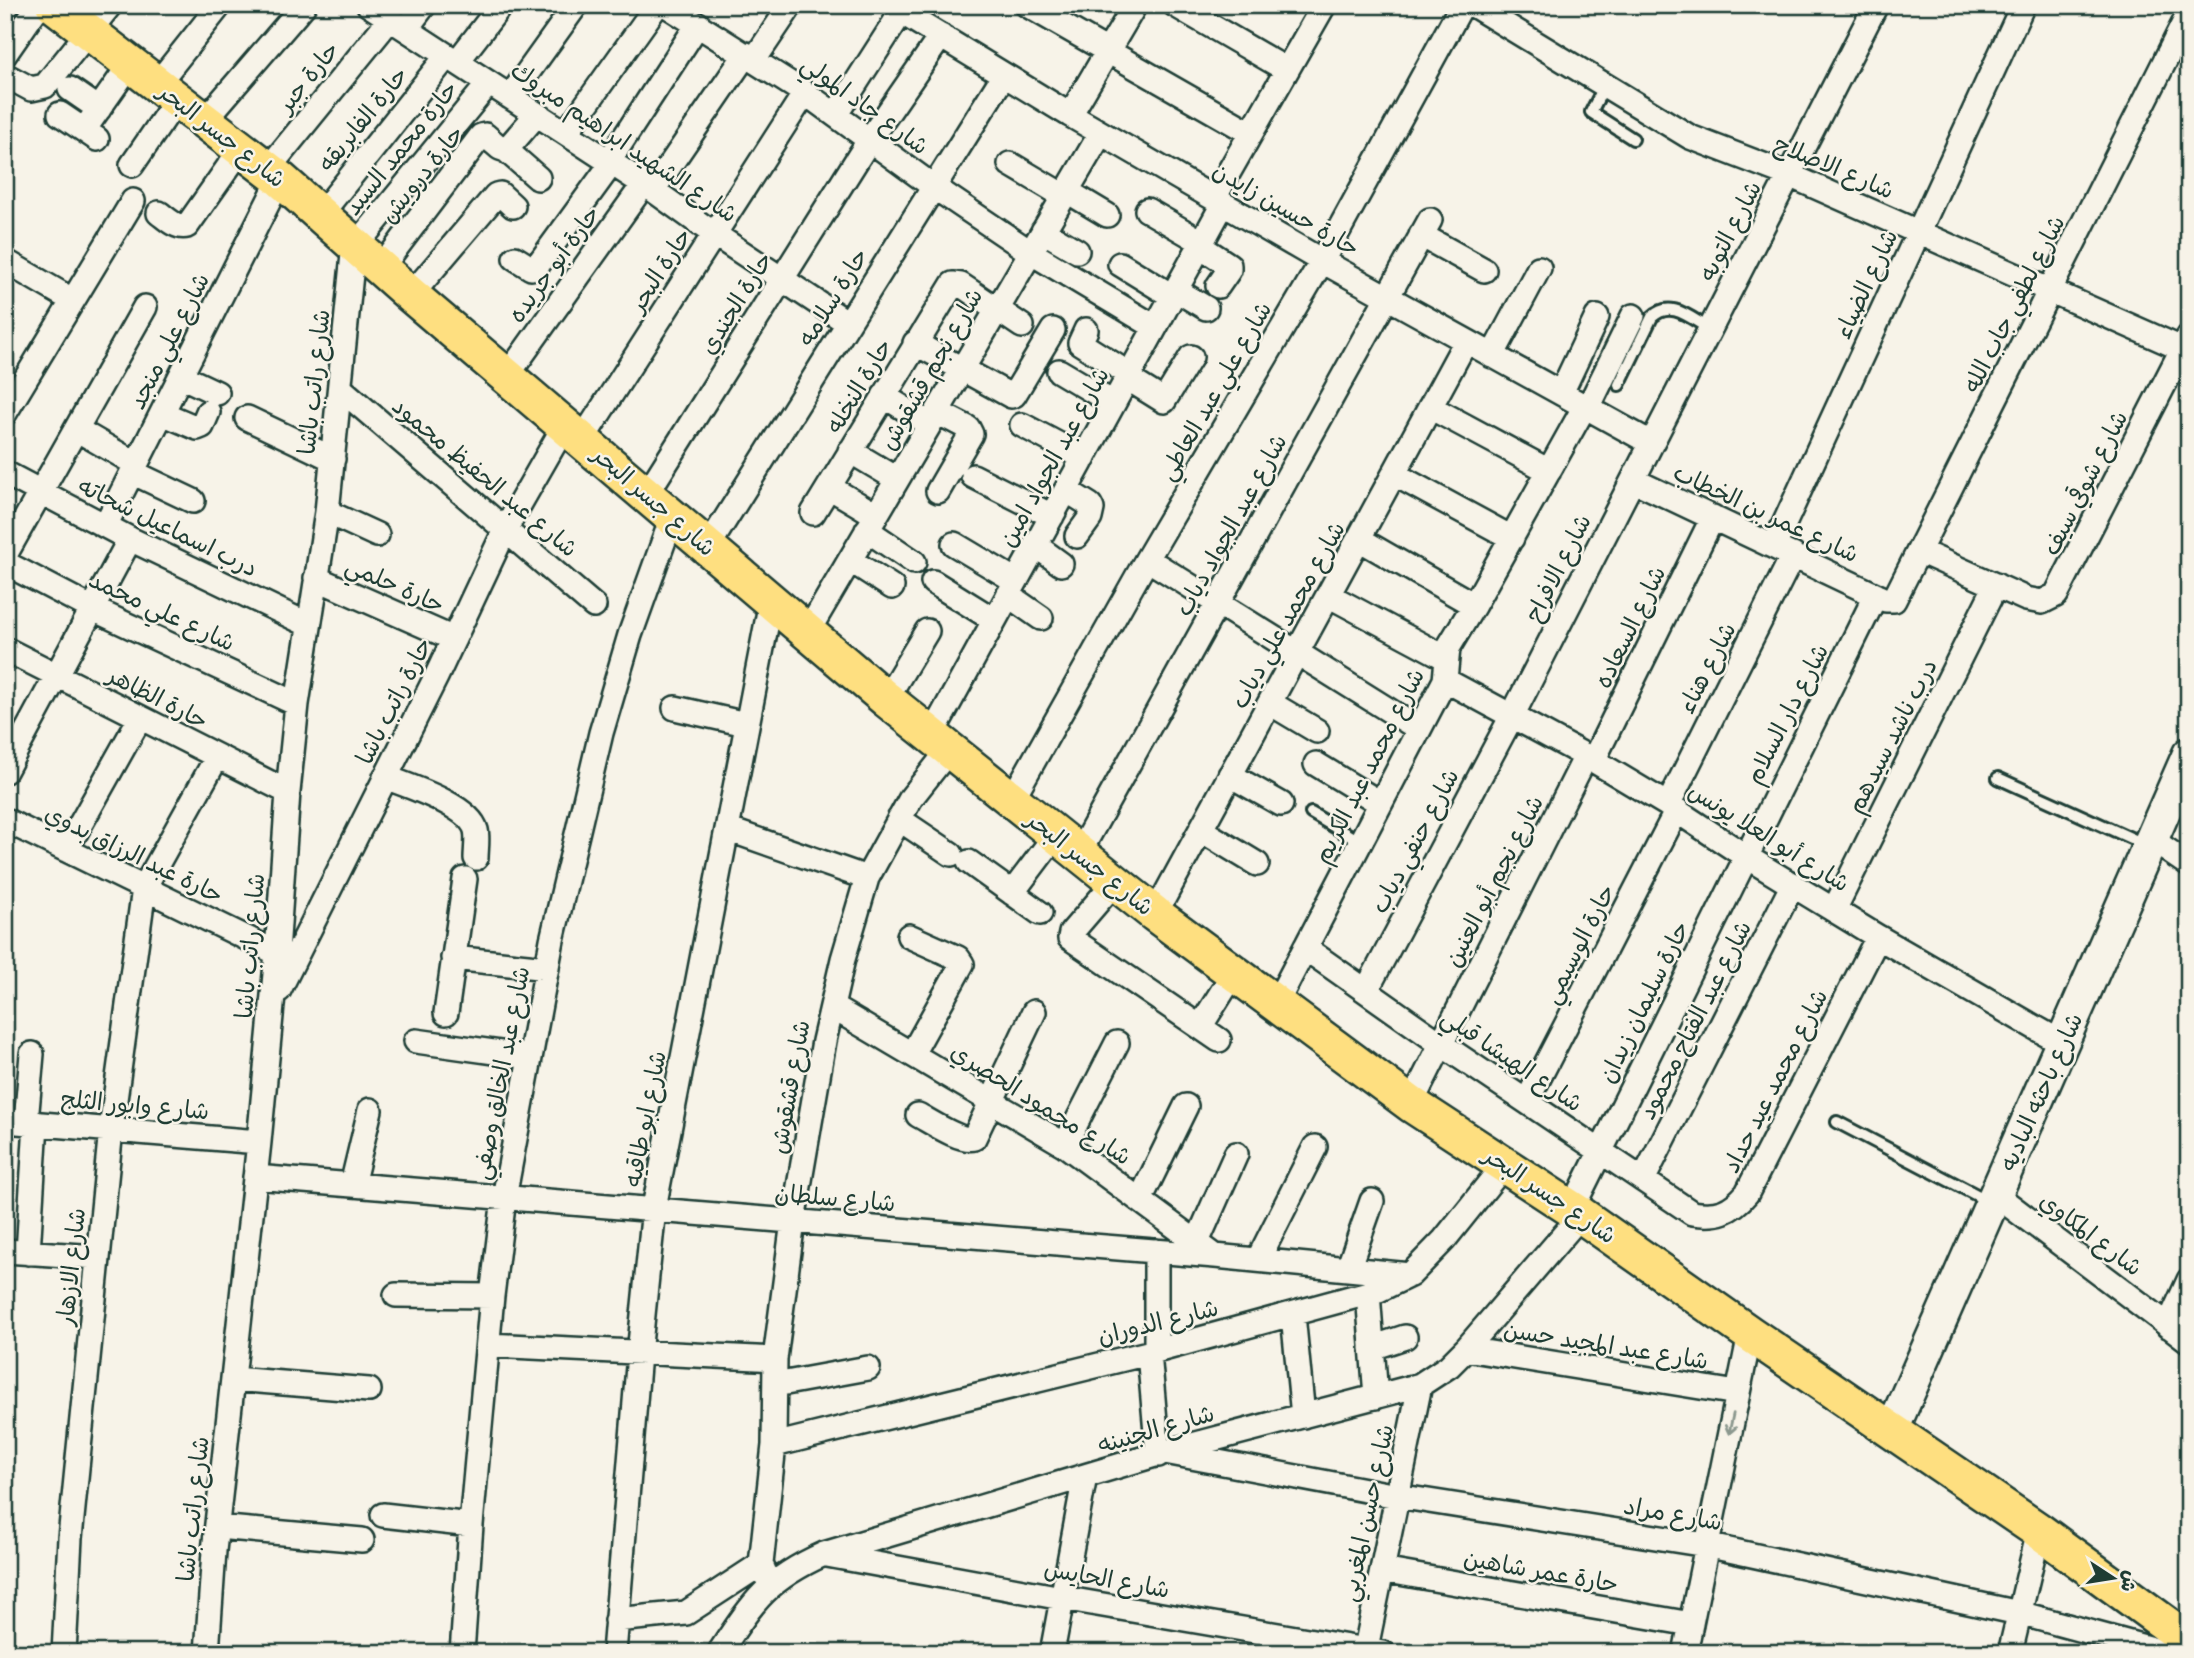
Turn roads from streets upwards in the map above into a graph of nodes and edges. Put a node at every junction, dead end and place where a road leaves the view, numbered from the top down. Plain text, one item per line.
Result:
1 (39, 5) edge
2 (54, 5) edge
3 (220, 5) edge
4 (304, 5) edge
5 (369, 5) edge
6 (424, 5) edge
7 (500, 5) edge
8 (576, 5) edge
9 (791, 5) edge
10 (1027, 5) edge
11 (1135, 5) edge
12 (1175, 5) edge
13 (1323, 5) edge
14 (1462, 5) edge
15 (1473, 5) edge
16 (1876, 5) edge
17 (2023, 5) edge
18 (904, 9) edge
19 (677, 11) edge
20 (2189, 13) edge
21 (99, 18) edge
22 (398, 24) junction
23 (941, 36) junction
24 (1108, 51) junction
25 (5, 54) edge
26 (750, 57) junction
27 (452, 59) junction
28 (1287, 69) junction
29 (5, 75) edge
30 (1004, 75) junction
31 (155, 82) junction
32 (489, 83) junction
33 (69, 89) dead end
34 (805, 93) junction
35 (510, 97) junction
36 (99, 108) junction
37 (61, 114) dead end
38 (537, 114) junction
39 (836, 114) junction
40 (1070, 115) junction
41 (205, 120) junction
42 (1251, 132) junction
43 (566, 133) junction
44 (1101, 133) junction
45 (870, 139) junction
46 (506, 150) junction
47 (611, 162) junction
48 (1010, 163) dead end
49 (132, 165) dead end
50 (263, 166) junction
51 (1789, 175) junction
52 (538, 178) dead end
53 (649, 187) junction
54 (934, 187) junction
55 (1065, 193) junction
56 (133, 201) dead end
57 (1218, 201) junction
58 (513, 206) dead end
59 (1147, 210) dead end
60 (159, 213) dead end
61 (320, 215) junction
62 (1107, 215) dead end
63 (1043, 231) junction
64 (1919, 232) junction
65 (714, 234) junction
66 (1200, 244) junction
67 (1077, 251) dead end
68 (1030, 252) junction
69 (363, 253) junction
70 (515, 258) dead end
71 (5, 261) edge
72 (1322, 261) junction
73 (1120, 264) dead end
74 (1539, 268) dead end
75 (1484, 270) dead end
76 (782, 278) junction
77 (1218, 286) dead end
78 (2050, 289) junction
79 (1174, 293) junction
80 (411, 296) junction
81 (1387, 296) junction
82 (72, 300) junction
83 (145, 307) dead end
84 (1206, 308) dead end
85 (997, 310) junction
86 (1633, 316) dead end
87 (1597, 317) dead end
88 (848, 323) junction
89 (1022, 327) dead end
90 (1155, 327) junction
91 (1053, 330) dead end
92 (1086, 330) dead end
93 (1466, 341) junction
94 (915, 343) junction
95 (2187, 346) edge
96 (1492, 356) junction
97 (1191, 358) dead end
98 (962, 369) junction
99 (1059, 371) dead end
100 (181, 376) junction
101 (506, 376) junction
102 (1128, 376) junction
103 (341, 389) junction
104 (1561, 393) junction
105 (884, 396) junction
106 (1113, 403) junction
107 (1430, 407) junction
108 (1587, 407) junction
109 (5, 413) edge
110 (162, 413) junction
111 (247, 418) dead end
112 (933, 418) junction
113 (1022, 425) dead end
114 (76, 429) junction
115 (574, 432) junction
116 (1651, 443) junction
117 (850, 451) junction
118 (1084, 458) junction
119 (333, 459) junction
120 (134, 468) junction
121 (1549, 471) junction
122 (5, 473) edge
123 (1394, 474) junction
124 (973, 476) dead end
125 (897, 479) junction
126 (1633, 480) junction
127 (829, 486) junction
128 (1066, 490) junction
129 (938, 491) dead end
130 (40, 492) junction
131 (646, 495) junction
132 (193, 501) dead end
133 (327, 512) junction
134 (813, 513) dead end
135 (1052, 516) junction
136 (1713, 517) junction
137 (673, 518) junction
138 (872, 522) junction
139 (105, 526) junction
140 (506, 528) junction
141 (377, 535) dead end
142 (1077, 536) dead end
143 (1512, 538) junction
144 (130, 539) junction
145 (1359, 539) junction
146 (954, 544) dead end
147 (1035, 545) junction
148 (708, 547) junction
149 (1784, 551) junction
150 (1919, 551) junction
151 (5, 555) edge
152 (1147, 559) junction
153 (850, 561) junction
154 (5, 562) edge
155 (914, 562) dead end
156 (1062, 564) dead end
157 (316, 578) junction
158 (933, 582) dead end
159 (1996, 585) junction
160 (892, 587) dead end
161 (1012, 588) junction
162 (1328, 595) junction
163 (1876, 595) junction
164 (771, 601) junction
165 (1217, 603) junction
166 (1474, 605) junction
167 (594, 606) dead end
168 (93, 608) junction
169 (1041, 618) dead end
170 (994, 620) junction
171 (309, 625) junction
172 (926, 631) dead end
173 (807, 632) junction
174 (454, 639) junction
175 (5, 649) edge
176 (1297, 653) junction
177 (1446, 669) junction
178 (57, 676) junction
179 (886, 699) junction
180 (1270, 703) junction
181 (298, 704) junction
182 (675, 708) dead end
183 (1512, 716) junction
184 (140, 718) junction
185 (746, 724) junction
186 (1419, 729) junction
187 (1317, 731) dead end
188 (14, 736) edge
189 (940, 743) junction
190 (2189, 754) edge
191 (217, 757) junction
192 (1590, 759) junction
193 (1316, 764) dead end
194 (5, 771) edge
195 (1230, 775) junction
196 (385, 777) junction
197 (288, 792) junction
198 (1011, 801) junction
199 (1380, 803) junction
200 (1281, 804) dead end
201 (1673, 807) junction
202 (899, 819) junction
203 (5, 820) edge
204 (727, 830) junction
205 (1201, 830) junction
206 (2150, 843) junction
207 (1066, 845) junction
208 (66, 850) junction
209 (1745, 856) junction
210 (476, 858) dead end
211 (1257, 864) dead end
212 (2189, 865) edge
213 (867, 878) junction
214 (465, 879) dead end
215 (1114, 883) junction
216 (1793, 884) junction
217 (144, 888) junction
218 (1012, 893) junction
219 (1834, 910) junction
220 (1040, 913) dead end
221 (1155, 914) junction
222 (909, 936) dead end
223 (1878, 937) junction
224 (1305, 948) junction
225 (277, 953) junction
226 (453, 958) junction
227 (547, 968) junction
228 (1234, 973) junction
229 (1366, 991) junction
230 (272, 1002) junction
231 (1276, 1004) junction
232 (832, 1007) junction
233 (1034, 1012) dead end
234 (446, 1013) dead end
235 (1200, 1027) junction
236 (1219, 1040) dead end
237 (416, 1041) dead end
238 (1117, 1043) dead end
239 (2062, 1043) junction
240 (1441, 1044) junction
241 (32, 1054) dead end
242 (912, 1054) junction
243 (530, 1057) junction
244 (991, 1101) junction
245 (1527, 1101) junction
246 (1411, 1104) junction
247 (1186, 1106) dead end
248 (370, 1110) dead end
249 (918, 1115) dead end
250 (22, 1122) edge
251 (111, 1129) junction
252 (259, 1142) junction
253 (1065, 1145) junction
254 (1315, 1147) dead end
255 (1600, 1151) junction
256 (1237, 1154) dead end
257 (1504, 1165) junction
258 (255, 1177) junction
259 (1643, 1180) junction
260 (352, 1185) junction
261 (504, 1198) junction
262 (1994, 1199) junction
263 (1140, 1200) junction
264 (1372, 1201) dead end
265 (654, 1208) junction
266 (1577, 1212) junction
267 (1692, 1213) joint
268 (793, 1221) junction
269 (1206, 1249) junction
270 (5, 1251) edge
271 (1156, 1251) junction
272 (28, 1253) junction
273 (98, 1257) junction
274 (1258, 1260) junction
275 (1348, 1269) junction
276 (1410, 1275) junction
277 (2189, 1280) edge
278 (1368, 1293) junction
279 (396, 1295) dead end
280 (492, 1296) junction
281 (1293, 1315) junction
282 (2168, 1326) junction
283 (1750, 1334) junction
284 (1405, 1336) dead end
285 (2189, 1342) edge
286 (488, 1345) junction
287 (1372, 1348) junction
288 (1466, 1349) junction
289 (1153, 1352) junction
290 (639, 1354) junction
291 (775, 1359) junction
292 (868, 1368) dead end
293 (233, 1380) junction
294 (775, 1385) junction
295 (1420, 1385) junction
296 (369, 1390) dead end
297 (1737, 1394) junction
298 (1376, 1396) junction
299 (1303, 1416) junction
300 (1892, 1430) junction
301 (774, 1444) junction
302 (1161, 1453) junction
303 (1085, 1476) junction
304 (1397, 1496) junction
305 (383, 1515) dead end
306 (471, 1525) junction
307 (216, 1527) junction
308 (2039, 1531) junction
309 (362, 1540) dead end
310 (1706, 1545) junction
311 (824, 1554) junction
312 (1382, 1570) junction
313 (765, 1574) junction
314 (1062, 1598) junction
315 (2019, 1614) junction
316 (616, 1620) junction
317 (1691, 1624) junction
318 (2189, 1641) edge
319 (1371, 1652) edge
320 (64, 1653) edge
321 (207, 1653) edge
322 (462, 1653) edge
323 (614, 1653) edge
324 (719, 1653) edge
325 (1052, 1653) edge
326 (1685, 1653) edge
327 (2010, 1653) edge
328 (2167, 1653) edge

1 - 25 street
2 - 21 main road, شارع جسر البحر
3 - 31 street
4 - 41 street
5 - 22 street, شارع الشهيد ابراهيم مبروك
6 - 22 street, حارة جبر
7 - 27 street, حارة الفابريقه
8 - 35 street
9 - 26 street, حارة أبو جريده
10 - 24 street
11 - 24 street
12 - 28 street
13 - 28 street, شارع عبد الجواد امين
14 - 72 street, شارع علي عبد العاطي
15 - 51 street, شارع الاصلاح
16 - 51 street, شارع التوبه
17 - 64 street, شارع الضياء
18 - 23 street, حارة حسين زايدن
18 - 39 street
19 - 26 street, شارع جاد المولي
19 - 43 street
19 - 47 street
20 - 78 street, شارع لطفي جاب الله
21 - 29 street
21 - 31 main road, شارع جسر البحر
22 - 27 street, شارع الشهيد ابراهيم مبروك
22 - 50 street, حارة جبر
23 - 30 street, حارة حسين زايدن
23 - 45 street, حارة الجندي
24 - 40 street
24 - 42 street
26 - 34 street, شارع جاد المولي
26 - 53 street, حارة أبو جريده
27 - 32 street, شارع الشهيد ابراهيم مبروك
27 - 61 street, حارة الفابريقه
28 - 42 street, شارع عبد الجواد امين
30 - 40 street, حارة حسين زايدن
30 - 54 street, حارة سلامه
31 - 36 street
31 - 41 main road, شارع جسر البحر
31 - 49 street
32 - 35 street, شارع الشهيد ابراهيم مبروك
32 - 69 street, حارة محمد السيد
33 - 36 street
34 - 39 street, شارع جاد المولي
34 - 65 street, حارة البحر
35 - 38 street, شارع الشهيد ابراهيم مبروك
36 - 37 street
38 - 43 street, شارع الشهيد ابراهيم مبروك
38 - 46 street
39 - 45 street, شارع جاد المولي
40 - 44 street, حارة حسين زايدن
41 - 50 main road, شارع جسر البحر
42 - 57 street, شارع عبد الجواد امين
43 - 47 street, شارع الشهيد ابراهيم مبروك
44 - 55 street, شارع نجم قشقوش
44 - 57 street, حارة حسين زايدن
45 - 54 street, شارع جاد المولي
45 - 76 street, حارة الجندي
46 - 52 street
46 - 69 street, حارة درويش
47 - 53 street, شارع الشهيد ابراهيم مبروك
47 - 70 street
48 - 55 street
50 - 60 street
50 - 61 main road, شارع جسر البحر
50 - 100 street, شارع علي منجد
51 - 64 street, شارع الاصلاح
51 - 116 street, شارع التوبه
53 - 65 street, شارع الشهيد ابراهيم مبروك
53 - 101 street, حارة أبو جريده
54 - 68 street, شارع جاد المولي
54 - 88 street, حارة سلامه
55 - 62 street
55 - 63 street, شارع نجم قشقوش
56 - 82 street
57 - 66 street, شارع عبد الجواد امين
57 - 72 street, حارة حسين زايدن
58 - 80 street
59 - 66 street
61 - 69 main road, شارع جسر البحر
63 - 67 street
63 - 68 street, شارع نجم قشقوش
64 - 78 street, شارع الاصلاح
64 - 149 street, شارع الضياء
65 - 76 street, شارع الشهيد ابراهيم مبروك
65 - 115 street, حارة البحر
66 - 77 street
66 - 79 street, شارع عبد الجواد امين
68 - 85 street, شارع نجم قشقوش
68 - 90 street, شارع جاد المولي
69 - 80 main road, شارع جسر البحر
69 - 103 street, شارع راتب باشا
71 - 82 street
72 - 81 street, حارة حسين زايدن
72 - 152 street, شارع علي عبد العاطي
73 - 79 street
74 - 96 street
75 - 81 street, شارع عبد الجواد دياب
76 - 88 street, شارع الشهيد ابراهيم مبروك
76 - 131 street, حارة الجندي
78 - 95 street, شارع الاصلاح
78 - 150 street, شارع لطفي جاب الله
79 - 84 street
79 - 90 street, شارع عبد الجواد امين
80 - 101 main road, شارع جسر البحر
81 - 93 street, حارة حسين زايدن
81 - 165 street, شارع عبد الجواد دياب
82 - 109 street
83 - 114 street
85 - 89 street
85 - 94 street, حارة النخله
85 - 98 street, شارع نجم قشقوش
86 - 108 street, شارع محمد عبد الكريم
87 - 104 street
88 - 148 street, حارة سلامه
90 - 102 street, شارع عبد الجواد امين
91 - 98 street
92 - 102 street
93 - 96 street, حارة حسين زايدن
93 - 107 street, شارع محمد علي دياب
94 - 98 street
94 - 105 street, حارة النخله
95 - 159 street, شارع شوقي سيف
96 - 104 street, حارة حسين زايدن
97 - 102 street
98 - 112 street, شارع نجم قشقوش
99 - 106 street
100 - 110 street, شارع علي منجد
100 - 110 street
101 - 115 main road, شارع جسر البحر
102 - 106 street, شارع عبد الجواد امين
103 - 119 street, شارع راتب باشا
103 - 140 street, شارع عبد الحفيظ محمود
104 - 108 street, حارة حسين زايدن
105 - 112 street
105 - 117 street, حارة النخله
106 - 118 street, شارع عبد الجواد امين
107 - 121 street
107 - 123 street, شارع محمد علي دياب
108 - 116 street, حارة حسين زايدن
108 - 121 street, شارع محمد عبد الكريم
110 - 120 street, شارع علي منجد
111 - 119 street
112 - 125 street, شارع نجم قشقوش
112 - 129 street
113 - 118 street
114 - 120 street
114 - 130 street
115 - 131 main road, شارع جسر البحر
115 - 140 street, حارة راتب باشا
116 - 126 street, شارع الافراح
117 - 125 street
117 - 127 street, حارة النخله
118 - 128 street, شارع عبد الجواد امين
119 - 133 street, شارع راتب باشا
120 - 132 street
120 - 139 street, شارع علي منجد
121 - 143 street, شارع محمد عبد الكريم
122 - 130 street, درب اسماعيل شحاته
123 - 143 street
123 - 145 street, شارع محمد علي دياب
124 - 135 street
125 - 138 street, شارع نجم قشقوش
126 - 136 street, شارع عمر بن الخطاب
126 - 183 street, شارع الافراح
127 - 134 street, حارة النخله
127 - 138 street
128 - 135 street, شارع عبد الجواد امين
128 - 142 street
130 - 139 street, درب اسماعيل شحاته
130 - 151 street
131 - 137 main road, شارع جسر البحر
133 - 141 street
133 - 157 street, شارع راتب باشا
135 - 147 street, شارع عبد الجواد امين
136 - 149 street, شارع عمر بن الخطاب
136 - 192 street, شارع السعاده
137 - 148 main road, شارع جسر البحر
137 - 227 street, شارع عبد الخالق وصفي
138 - 153 street, شارع نجم قشقوش
138 - 155 street
139 - 144 street, درب اسماعيل شحاته
140 - 167 street, شارع عبد الحفيظ محمود
140 - 174 street, حارة راتب باشا
143 - 166 street, شارع محمد عبد الكريم
144 - 168 street
144 - 171 street, درب اسماعيل شحاته
145 - 162 street, شارع محمد علي دياب
145 - 166 street
146 - 161 street
147 - 156 street
147 - 161 street, شارع عبد الجواد امين
148 - 164 main road, شارع جسر البحر
149 - 163 street, شارع عمر بن الخطاب
149 - 201 street, شارع هناء
150 - 159 street, شارع شوقي سيف
150 - 163 street, شارع لطفي جاب الله
152 - 165 street
152 - 198 street, شارع علي عبد العاطي
153 - 160 street
153 - 173 street, شارع نجم قشقوش
154 - 168 street, شارع علي محمد
157 - 171 street, شارع راتب باشا
157 - 174 street, حارة حلمي
158 - 170 street
159 - 219 street, درب ناشد سيدهم
161 - 169 street
161 - 170 street, شارع عبد الجواد امين
162 - 176 street, شارع محمد علي دياب
162 - 177 street, شارع أبو العلا يونس
163 - 209 street, شارع دار السلام
164 - 173 main road, شارع جسر البحر
164 - 185 street, شارع ابو طاقيه
165 - 176 street
165 - 207 street, شارع عبد الجواد دياب
166 - 177 street, شارع محمد عبد الكريم
168 - 178 street
168 - 181 street, شارع علي محمد
170 - 189 street, شارع عبد الجواد امين
171 - 181 street, شارع راتب باشا
172 - 179 street
173 - 179 main road, شارع جسر البحر
174 - 196 street, حارة راتب باشا
175 - 178 street, حارة الظاهر
176 - 180 street, شارع محمد علي دياب
176 - 186 street
177 - 183 street, شارع أبو العلا يونس
177 - 186 street, شارع محمد عبد الكريم
178 - 184 street, حارة الظاهر
178 - 188 street
179 - 189 main road, شارع جسر البحر
180 - 187 street
180 - 195 street, شارع محمد علي دياب
181 - 197 street, شارع راتب باشا
182 - 185 street
183 - 192 street, شارع أبو العلا يونس
183 - 229 street, شارع حنفي دياب
184 - 191 street, حارة الظاهر
184 - 208 street
185 - 204 street, شارع ابو طاقيه
186 - 199 street, شارع محمد عبد الكريم
188 - 194 street
189 - 198 main road, شارع جسر البحر
189 - 202 street, شارع قشقوش
190 - 206 street, شارع باحثه الباديه
191 - 197 street, حارة الظاهر
191 - 217 street
192 - 201 street, شارع أبو العلا يونس
192 - 240 street, شارع نجم أبو العنين
193 - 199 street
195 - 200 street
195 - 205 street, شارع محمد علي دياب
196 - 210 street
196 - 230 street, حارة راتب باشا
197 - 225 street, شارع راتب باشا
198 - 207 main road, شارع جسر البحر
199 - 224 street, شارع محمد عبد الكريم
201 - 209 street, شارع أبو العلا يونس
201 - 245 street, حارة الوسيمي
202 - 213 street, شارع قشقوش
202 - 218 street
203 - 208 street, حارة عبد الرزاق بدوي
204 - 213 street
204 - 265 street, شارع ابو طاقيه
205 - 211 street
205 - 221 street, شارع محمد علي دياب
206 - 212 street
206 - 239 street, شارع باحثه الباديه
207 - 215 main road, شارع جسر البحر
207 - 218 street, شارع عبد الجواد دياب
208 - 217 street, حارة عبد الرزاق بدوي
209 - 216 street, شارع أبو العلا يونس
209 - 255 street, حارة سليمان زيدان
213 - 232 street, شارع قشقوش
214 - 226 street
215 - 221 main road, شارع جسر البحر
215 - 235 street
216 - 219 street, شارع أبو العلا يونس
216 - 259 street, شارع عبد الفتاح محمود
217 - 225 street, حارة عبد الرزاق بدوي
217 - 251 street, شارع الازهار
218 - 220 street
219 - 223 street, شارع أبو العلا يونس
221 - 228 main road, شارع جسر البحر
222 - 242 street
223 - 239 street, شارع أبو العلا يونس
223 - 267 street, شارع محمد عيد حداد
224 - 229 street, شارع الهيشا قبلي
224 - 231 street, شارع محمد عبد الكريم
225 - 230 street, شارع راتب باشا
226 - 227 street
226 - 234 street
227 - 243 street, شارع عبد الخالق وصفي
228 - 231 main road, شارع جسر البحر
228 - 235 street
229 - 240 street, شارع الهيشا قبلي
230 - 252 street, شارع راتب باشا
231 - 246 main road, شارع جسر البحر
232 - 242 street, شارع محمود الحصري
232 - 268 street, شارع قشقوش
233 - 244 street
235 - 236 street
237 - 243 street
238 - 253 street
239 - 262 street, شارع باحثه الباديه
240 - 245 street, شارع الهيشا قبلي
240 - 246 street, شارع نجم أبو العنين
241 - 250 street
242 - 244 street, شارع محمود الحصري
243 - 261 street, شارع عبد الخالق وصفي
244 - 249 street
244 - 253 street, شارع محمود الحصري
245 - 255 street, شارع الهيشا قبلي
246 - 257 main road, شارع جسر البحر
247 - 263 street
248 - 260 street
250 - 251 street, شارع وابور الثلج
250 - 272 street
251 - 252 street, شارع وابور الثلج
251 - 273 street, شارع الازهار
252 - 258 street, شارع راتب باشا
253 - 263 street, شارع محمود الحصري
254 - 274 street
255 - 259 street, شارع الهيشا قبلي
255 - 266 street, حارة سليمان زيدان
256 - 269 street
257 - 266 main road, شارع جسر البحر
257 - 276 street, شارع الدوران
258 - 260 street, شارع سلطان
258 - 293 street, شارع راتب باشا
259 - 267 street, شارع الهيشا قبلي
260 - 261 street, شارع سلطان
261 - 265 street, شارع سلطان
261 - 280 street, شارع عبد الخالق وصفي
262 - 282 street, شارع المكاوي
262 - 300 street, شارع باحثه الباديه
263 - 269 street, شارع محمود الحصري
264 - 275 street
265 - 268 street, شارع سلطان
265 - 290 street, شارع ابو طاقيه
266 - 283 main road, شارع جسر البحر
266 - 288 street, شارع الجنينه
268 - 271 street, شارع سلطان
268 - 291 street, شارع قشقوش
269 - 271 street, شارع سلطان
269 - 274 street, شارع سلطان
270 - 272 street
271 - 289 street
272 - 273 street
273 - 320 street, شارع الازهار
274 - 275 street, شارع سلطان
275 - 276 street, شارع سلطان
276 - 278 street, شارع الدوران
277 - 282 street
278 - 281 street, شارع الدوران
278 - 287 street
279 - 280 street
280 - 286 street, شارع عبد الخالق وصفي
281 - 289 street, شارع الدوران
281 - 299 street
282 - 285 street, شارع المكاوي
283 - 297 street
283 - 300 main road, شارع جسر البحر
284 - 287 street
286 - 290 street
286 - 306 street, شارع عبد الخالق وصفي
287 - 298 street
288 - 295 street, شارع الجنينه
288 - 297 street, شارع عبد المجيد حسن
289 - 301 street, شارع الدوران
289 - 302 street
290 - 291 street
290 - 316 street, شارع ابو طاقيه
291 - 294 street, شارع قشقوش
292 - 294 street
293 - 296 street
293 - 307 street, شارع راتب باشا
294 - 301 street, شارع قشقوش
295 - 298 street, شارع الجنينه
295 - 304 street, شارع حسن المغربي
297 -> 310 street
298 - 299 street, شارع الجنينه
299 - 302 street, شارع الجنينه
300 - 308 main road, شارع جسر البحر
301 - 313 street, شارع قشقوش
302 - 303 street, شارع الجنينه
302 - 304 street, شارع مراد
303 - 311 street, شارع الجنينه
303 - 314 street
304 - 310 street, شارع مراد
304 - 312 street, شارع حسن المغربي
305 - 306 street
306 - 322 street, شارع عبد الخالق وصفي
307 - 309 street
307 - 321 street, شارع راتب باشا
308 - 315 street
308 - 318 main road, شارع جسر البحر
310 - 315 street, شارع مراد
310 - 317 street
311 - 313 street, شارع الجنينه
311 - 314 street, شارع الحايس
312 - 317 street, حارة عمر شاهين
312 - 319 street, شارع حسن المغربي
313 - 316 street
313 - 324 street, شارع الجنينه
314 - 319 street, شارع الحايس
314 - 325 street
315 - 327 street
315 - 328 street, شارع مراد
316 - 323 street, شارع ابو طاقيه
317 - 326 street

